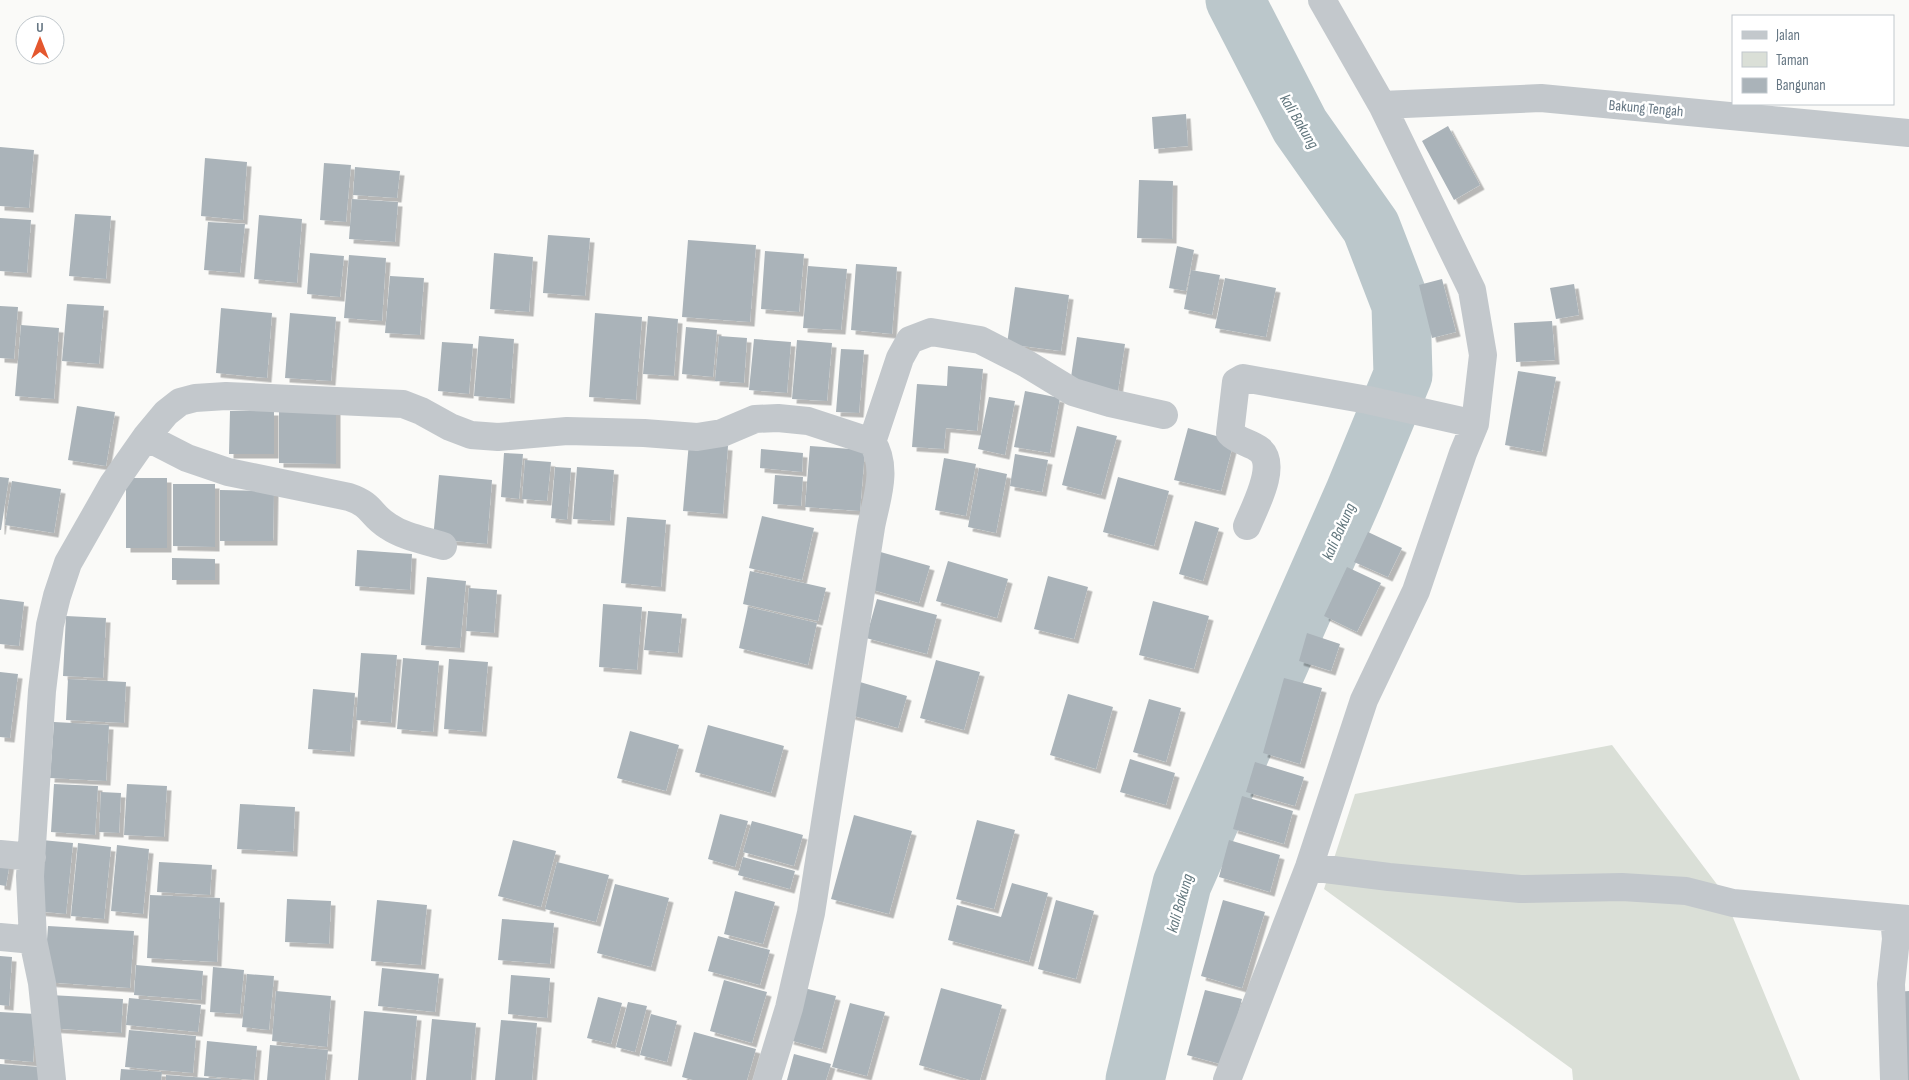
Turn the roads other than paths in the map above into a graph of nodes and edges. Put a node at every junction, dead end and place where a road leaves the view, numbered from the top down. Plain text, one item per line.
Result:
1 (1322, 0) edge
2 (1382, 106) junction
3 (1909, 133) edge
4 (1164, 415) dead end
5 (1475, 424) junction
6 (146, 437) junction
7 (872, 442) junction
8 (1247, 526) dead end
9 (443, 546) dead end
10 (0, 854) edge
11 (32, 857) junction
12 (1309, 867) junction
13 (1901, 918) edge
14 (0, 937) edge
15 (32, 940) junction
16 (52, 1080) edge
17 (767, 1080) edge
18 (1227, 1080) edge
19 (1894, 1080) edge

1 - 2 street
2 - 3 street, Bakung Tengah
2 - 5 street
4 - 7 street
5 - 8 street
5 - 12 street
6 - 7 street
6 - 9 street
6 - 11 street
7 - 17 street
10 - 11 street
11 - 15 street
12 - 13 street
12 - 18 street
13 - 19 street
14 - 15 street
15 - 16 street

